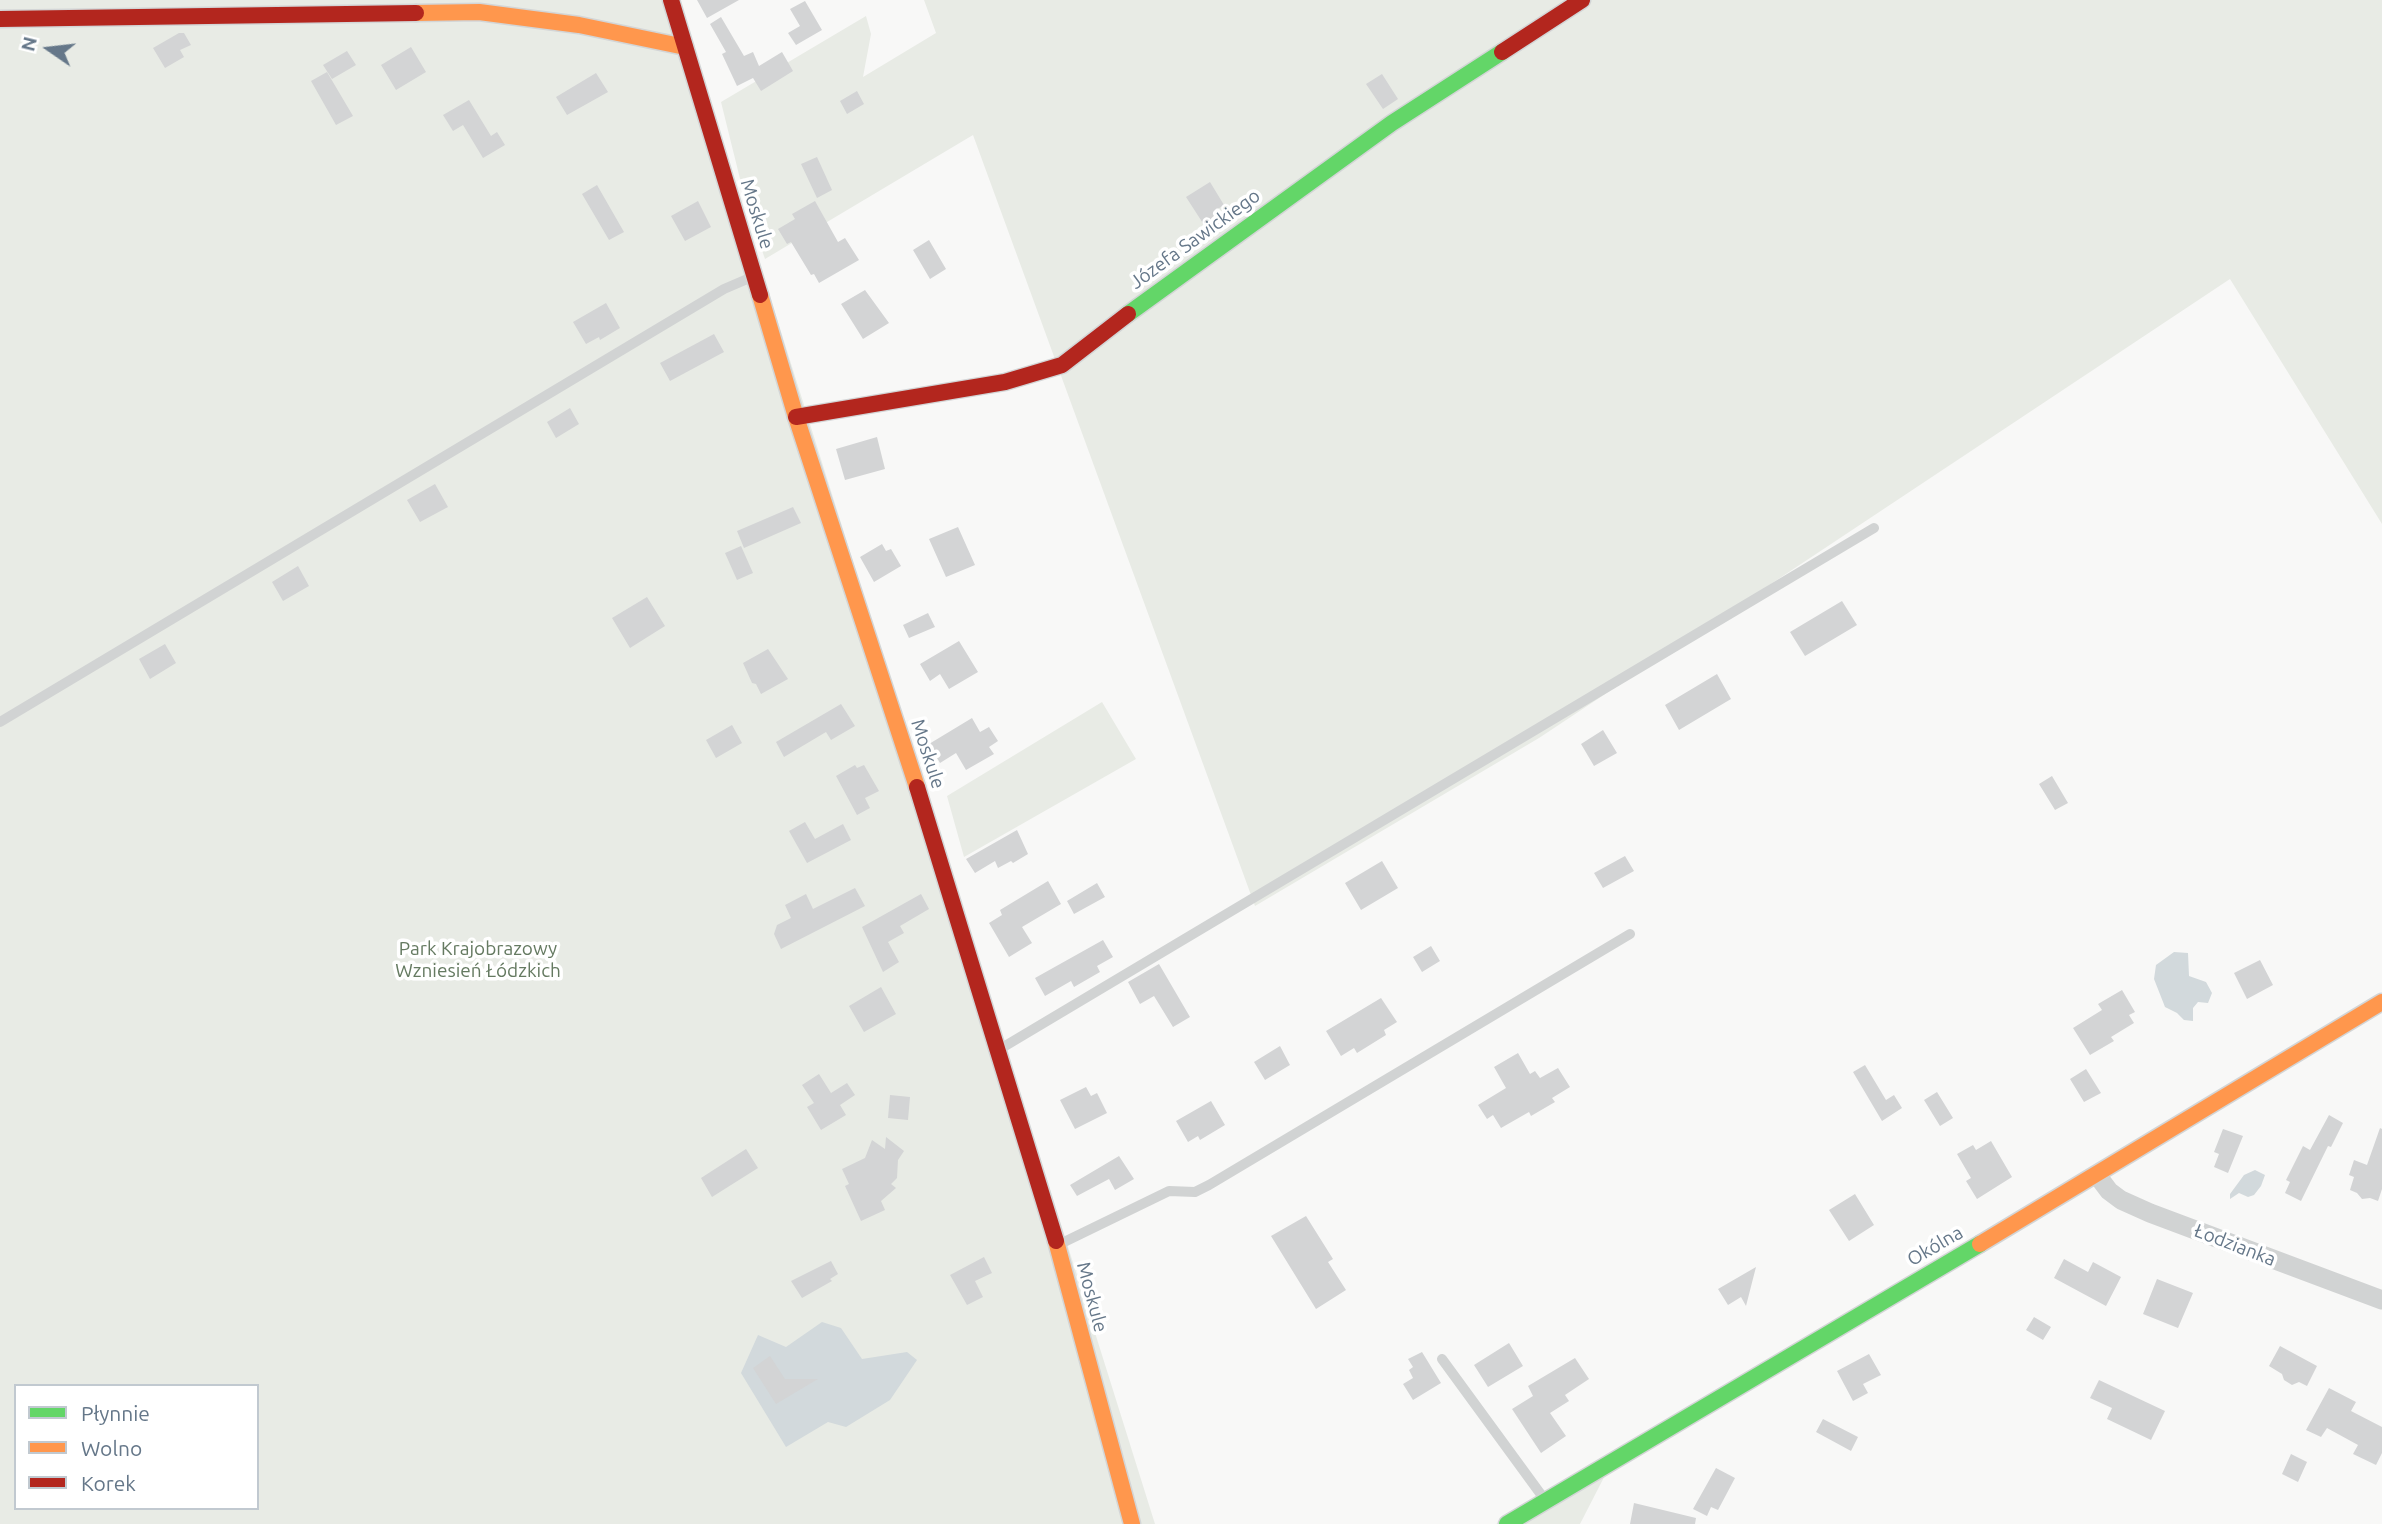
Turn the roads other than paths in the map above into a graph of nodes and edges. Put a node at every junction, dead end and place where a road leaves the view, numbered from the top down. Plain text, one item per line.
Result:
1 (671, 0) edge
2 (1582, 0) edge
3 (0, 19) edge
4 (685, 47) junction
5 (754, 276) junction
6 (796, 417) junction
7 (1874, 528) dead end
8 (0, 722) edge
9 (1630, 934) dead end
10 (2382, 1002) edge
11 (996, 1051) junction
12 (2097, 1175) junction
13 (1056, 1246) junction
14 (2382, 1300) edge
15 (1442, 1359) dead end
16 (1546, 1501) junction
17 (1132, 1524) edge
18 (1507, 1524) edge

1 - 4 street, Moskule
2 - 6 street, Józefa Sawickiego
3 - 4 street
4 - 5 street, Moskule
5 - 6 street, Moskule
5 - 8 lane
6 - 11 street, Moskule
7 - 11 lane
9 - 13 lane
10 - 12 street, Okólna
11 - 13 street, Moskule
12 - 14 street, Łodzianka
12 - 16 street, Okólna
13 - 17 street, Moskule
15 - 16 lane
16 - 18 street, Okólna

